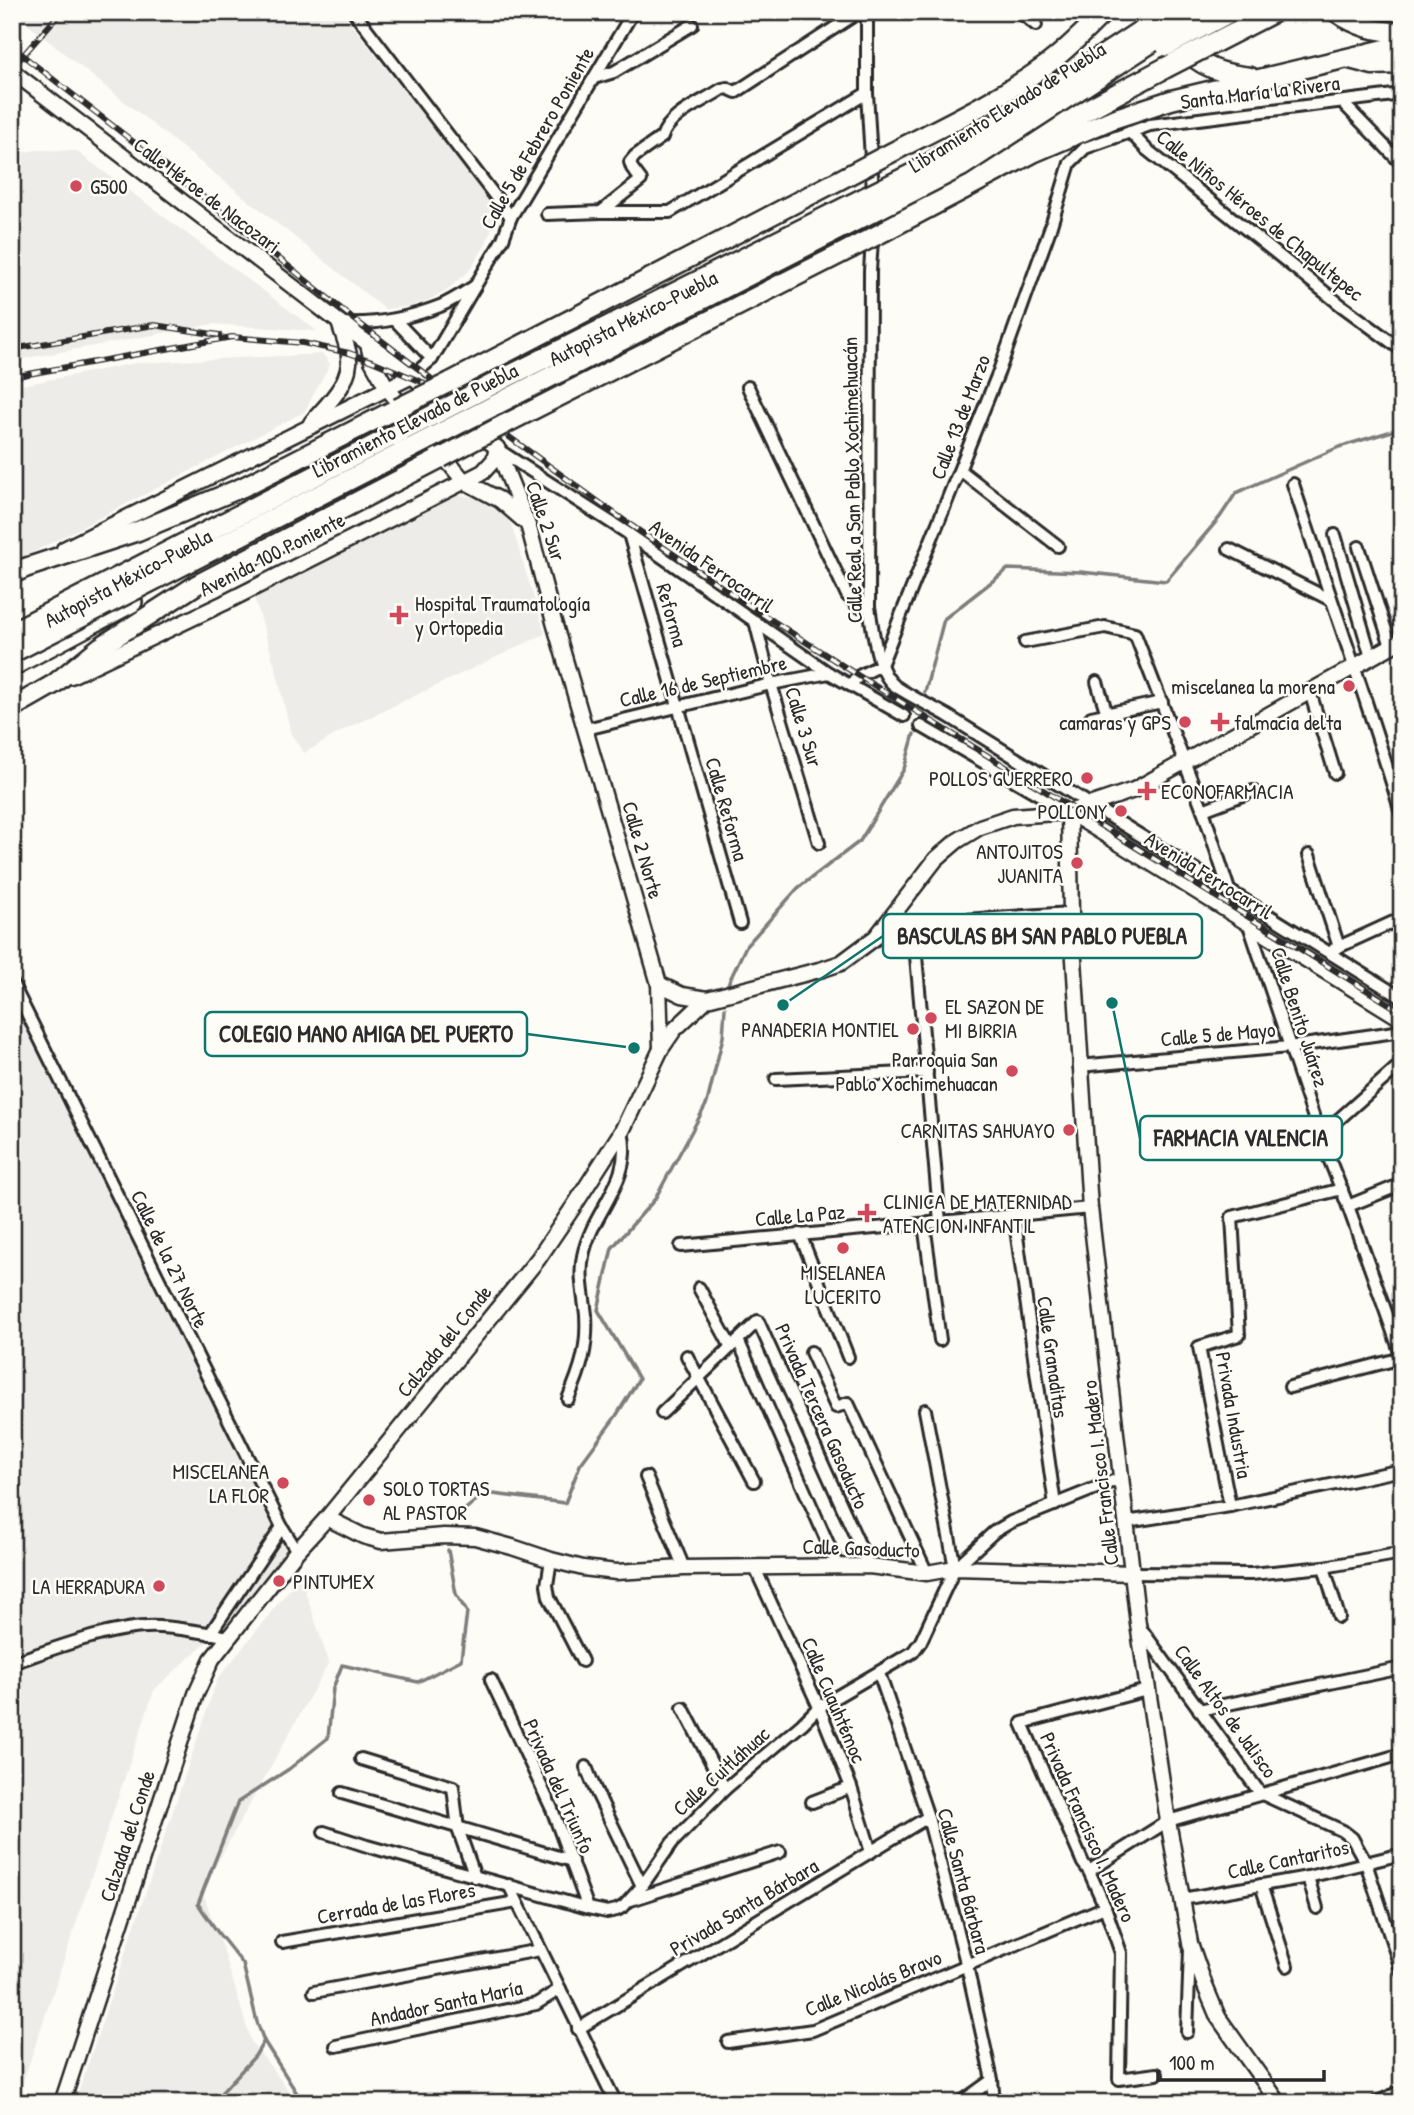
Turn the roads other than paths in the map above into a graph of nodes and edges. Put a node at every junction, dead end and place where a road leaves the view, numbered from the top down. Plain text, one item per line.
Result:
1 (354, 12) edge
2 (633, 12) edge
3 (859, 12) edge
4 (867, 12) edge
5 (1020, 12) edge
6 (1087, 12) edge
7 (1104, 12) edge
8 (1167, 12) edge
9 (1198, 12) edge
10 (1230, 12) edge
11 (1274, 12) edge
12 (1336, 12) edge
13 (692, 25) dead end
14 (1036, 25) dead end
15 (1402, 32) edge
16 (1402, 45) edge
17 (1347, 58) junction
18 (1160, 60) junction
19 (1402, 64) edge
20 (17, 75) edge
21 (1031, 76) junction
22 (594, 78) junction
23 (1264, 78) junction
24 (867, 93) junction
25 (1402, 94) edge
26 (1342, 102) junction
27 (1147, 116) junction
28 (1130, 132) junction
29 (1085, 148) joint
30 (1402, 164) edge
31 (601, 212) junction
32 (547, 214) dead end
33 (511, 217) junction
34 (884, 218) junction
35 (477, 285) junction
36 (395, 320) junction
37 (339, 323) junction
38 (368, 344) junction
39 (1402, 350) edge
40 (432, 359) junction
41 (412, 376) junction
42 (457, 387) junction
43 (748, 387) dead end
44 (387, 388) junction
45 (404, 414) junction
46 (497, 420) junction
47 (306, 429) junction
48 (497, 448) junction
49 (436, 452) junction
50 (960, 470) junction
51 (464, 481) junction
52 (1293, 484) dead end
53 (529, 528) junction
54 (629, 534) junction
55 (1335, 535) dead end
56 (1058, 546) dead end
57 (1359, 547) dead end
58 (1229, 549) dead end
59 (19, 571) edge
60 (1331, 600) junction
61 (869, 607) junction
62 (47, 613) junction
63 (755, 621) junction
64 (12, 623) edge
65 (12, 632) edge
66 (1025, 642) dead end
67 (1396, 643) edge
68 (12, 652) edge
69 (1371, 657) junction
70 (881, 665) junction
71 (12, 666) edge
72 (1355, 666) junction
73 (829, 673) junction
74 (1097, 682) dead end
75 (54, 684) junction
76 (771, 684) junction
77 (850, 685) junction
78 (1310, 692) junction
79 (1162, 702) junction
80 (678, 706) junction
81 (12, 708) edge
82 (1107, 714) junction
83 (904, 716) dead end
84 (1091, 717) dead end
85 (921, 726) dead end
86 (586, 729) junction
87 (1185, 761) junction
88 (1335, 773) dead end
89 (1253, 791) dead end
90 (1089, 805) junction
91 (1401, 809) edge
92 (1203, 810) junction
93 (1069, 811) junction
94 (819, 843) dead end
95 (1309, 855) dead end
96 (1230, 893) junction
97 (1071, 913) junction
98 (1402, 918) edge
99 (740, 923) dead end
100 (913, 923) junction
101 (887, 925) junction
102 (1250, 925) junction
103 (1339, 947) junction
104 (1327, 953) junction
105 (12, 983) edge
106 (659, 984) junction
107 (1402, 998) edge
108 (707, 999) junction
109 (1402, 1019) edge
110 (1402, 1031) edge
111 (1289, 1047) junction
112 (661, 1049) junction
113 (1402, 1063) edge
114 (1079, 1066) junction
115 (927, 1072) junction
116 (776, 1079) dead end
117 (622, 1130) junction
118 (1320, 1136) junction
119 (1402, 1184) edge
120 (1342, 1189) junction
121 (1348, 1206) junction
122 (1090, 1208) junction
123 (1014, 1215) junction
124 (940, 1222) junction
125 (924, 1224) junction
126 (800, 1234) junction
127 (681, 1246) dead end
128 (699, 1288) dead end
129 (940, 1340) dead end
130 (734, 1343) junction
131 (811, 1352) dead end
132 (687, 1356) dead end
133 (848, 1357) dead end
134 (1402, 1357) edge
135 (700, 1377) junction
136 (1290, 1387) dead end
137 (568, 1399) dead end
138 (925, 1410) dead end
139 (662, 1413) dead end
140 (1402, 1470) edge
141 (646, 1477) dead end
142 (1121, 1478) junction
143 (754, 1481) dead end
144 (1055, 1505) junction
145 (1230, 1506) junction
146 (327, 1518) junction
147 (1126, 1522) junction
148 (282, 1527) junction
149 (297, 1551) junction
150 (1402, 1553) edge
151 (551, 1560) junction
152 (754, 1566) junction
153 (838, 1566) junction
154 (869, 1566) junction
155 (1324, 1567) junction
156 (684, 1568) junction
157 (955, 1568) junction
158 (927, 1573) junction
159 (1133, 1573) junction
160 (1339, 1617) dead end
161 (1138, 1624) junction
162 (211, 1634) junction
163 (230, 1637) junction
164 (582, 1661) dead end
165 (12, 1663) edge
166 (1402, 1668) edge
167 (879, 1673) junction
168 (491, 1681) dead end
169 (1147, 1690) junction
170 (683, 1707) dead end
171 (819, 1707) junction
172 (1199, 1710) junction
173 (1402, 1754) edge
174 (361, 1759) dead end
175 (586, 1767) dead end
176 (851, 1787) junction
177 (725, 1789) junction
178 (342, 1793) dead end
179 (1260, 1793) junction
180 (812, 1802) dead end
181 (929, 1817) junction
182 (1168, 1821) junction
183 (458, 1829) junction
184 (324, 1832) dead end
185 (780, 1852) dead end
186 (871, 1852) junction
187 (1402, 1854) edge
188 (572, 1861) junction
189 (1366, 1863) junction
190 (1089, 1871) junction
191 (475, 1877) junction
192 (1308, 1877) junction
193 (509, 1885) junction
194 (1261, 1885) junction
195 (642, 1886) junction
196 (1182, 1899) junction
197 (631, 1900) junction
198 (517, 1902) junction
199 (1105, 1907) junction
200 (589, 1908) junction
201 (1317, 1908) dead end
202 (282, 1942) dead end
203 (1190, 1943) junction
204 (540, 1950) junction
205 (967, 1966) junction
206 (1287, 1966) dead end
207 (1402, 1972) edge
208 (561, 1989) junction
209 (314, 1992) dead end
210 (578, 2029) junction
211 (1187, 2032) dead end
212 (728, 2042) dead end
213 (336, 2046) dead end
214 (1157, 2074) dead end
215 (992, 2080) junction
216 (1402, 2091) edge
217 (1382, 2101) edge
218 (62, 2103) edge
219 (616, 2103) edge
220 (960, 2103) edge
221 (994, 2103) edge
222 (1279, 2103) edge

1 - 33 street
2 - 22 street, Calle 5 de Febrero Poniente
3 - 31 street
4 - 24 street, Calle Real a San Pablo Xochimehuacán
5 - 14 street
6 - 21 main road
7 - 21 main road
8 - 23 main road
8 - 62 highway, Libramiento Elevado de Puebla, bridge
9 - 68 highway, Libramiento Elevado de Puebla, bridge
10 - 18 highway, Autopista México-Puebla, bridge
11 - 18 highway, Autopista México-Puebla, bridge
12 - 15 main road
13 - 22 street
16 - 17 main road
17 - 19 main road
17 - 23 main road
18 - 34 highway, Autopista México-Puebla
18 - 42 highway, Autopista México-Puebla, bridge
20 - 37 street, Calle Héroe de Nacozari
21 - 42 main road, bridge
22 - 33 street, Calle 5 de Febrero Poniente
23 - 27 main road
24 - 31 street
24 - 34 street, Calle Real a San Pablo Xochimehuacán
25 - 26 street, Santa María la Rivera
26 - 27 street, Santa María la Rivera
26 - 30 street
27 - 28 street, Santa María la Rivera
27 - 34 main road
28 - 29 street, Santa María la Rivera
28 - 39 street, Calle Niños Héroes de Chapultepec
29 - 50 street, Calle 13 de Marzo
31 - 32 street
33 - 35 street, Calle 5 de Febrero Poniente
34 - 46 highway, Autopista México-Puebla
34 - 46 main road, bridge
34 - 61 street, Calle Real a San Pablo Xochimehuacán
35 - 36 street
35 - 40 street, Calle 5 de Febrero Poniente
36 - 37 street
36 - 40 street
37 - 38 street, Calle Héroe de Nacozari
37 - 47 street
38 - 41 street, Calle Héroe de Nacozari
38 - 44 street
40 - 41 street, Calle 5 de Febrero Poniente
41 - 44 street, Calle 5 de Febrero Poniente
41 - 48 street, Calle Héroe de Nacozari
42 - 45 highway, Autopista México-Puebla
43 - 61 street
44 - 47 street, Calle 5 de Febrero Poniente
44 - 51 street
45 - 59 main road
45 - 64 highway, Autopista México-Puebla
46 - 49 highway, Autopista México-Puebla
47 - 59 street, Calle 5 de Febrero Poniente
48 - 51 street, Avenida 100 Poniente
48 - 53 street, Calle 2 Sur
48 - 54 street, Avenida Ferrocarril
49 - 71 highway, Autopista México-Puebla
49 - 75 main road
50 - 56 street
50 - 70 street, Calle 13 de Marzo
51 - 53 street
51 - 75 street, Avenida 100 Poniente
52 - 60 street
53 - 86 street, Calle 2 Sur
54 - 63 street, Avenida Ferrocarril
54 - 80 street, Reforma
55 - 69 street
57 - 67 street
58 - 60 street
60 - 72 street
61 - 70 street, Calle Real a San Pablo Xochimehuacán
62 - 64 highway
62 - 65 highway, Libramiento Elevado de Puebla, bridge
63 - 73 street, Avenida Ferrocarril
63 - 76 street, Calle 3 Sur
66 - 79 street
67 - 69 street, Calzada del Conde
69 - 72 street, Calzada del Conde
70 - 77 street
70 - 90 street, Calle Real a San Pablo Xochimehuacán
72 - 78 street, Calzada del Conde
72 - 91 street
73 - 76 street, Calle 16 de Septiembre
73 - 77 street, Avenida Ferrocarril
74 - 82 street
75 - 81 main road
76 - 80 street, Calle 16 de Septiembre
76 - 94 street, Calle 3 Sur
77 - 83 street, Avenida Ferrocarril
78 - 87 street, Calzada del Conde
78 - 88 street
79 - 82 street
79 - 87 street
80 - 86 street, Calle 16 de Septiembre
80 - 99 street, Calle Reforma
82 - 84 street
85 - 93 street, Avenida Ferrocarril
86 - 106 street, Calle 2 Norte
87 - 90 street, Calzada del Conde
87 - 92 street
89 - 92 street
90 - 93 street, Calzada del Conde
90 - 96 street, Calle Real a San Pablo Xochimehuacán
92 - 96 street
93 - 97 street, Calle Francisco I. Madero
93 - 101 street, Calzada del Conde
93 - 102 street, Avenida Ferrocarril
95 - 103 street
96 - 104 street, Calle Real a San Pablo Xochimehuacán
97 - 100 street
97 - 114 street, Calle Francisco I. Madero
98 - 103 street
100 - 101 street
100 - 115 street
101 - 108 street, Calzada del Conde
102 - 109 street, Avenida Ferrocarril
102 - 111 street, Calle Benito Juárez
103 - 104 street
104 - 107 street, Calle Real a San Pablo Xochimehuacán
105 - 148 street, Calle de la 27 Norte
106 - 108 street
106 - 112 street, Calle 2 Norte
108 - 112 street, Calzada del Conde
110 - 111 street, Calle 5 de Mayo
111 - 114 street, Calle 5 de Mayo
111 - 118 street, Calle Benito Juárez
112 - 117 street, Calzada del Conde
113 - 118 street
114 - 122 street, Calle Francisco I. Madero
115 - 116 street
115 - 124 street
117 - 137 street
117 - 146 street, Calzada del Conde
118 - 120 street, Calle Benito Juárez
119 - 121 street
120 - 121 street, Calle Benito Juárez
120 - 145 street, Privada Industria
121 - 134 street, Calle Benito Juárez
122 - 123 street, Calle La Paz
122 - 142 street, Calle Francisco I. Madero
123 - 124 street, Calle La Paz
123 - 144 street, Calle Granaditas
124 - 125 street, Calle La Paz
125 - 126 street, Calle La Paz
125 - 129 street
126 - 127 street, Calle La Paz
126 - 133 street
128 - 130 street
130 - 135 street
130 - 153 street
130 - 154 street, Privada Tercera Gasoducto
131 - 158 street
132 - 135 street
134 - 136 street
135 - 139 street
135 - 143 street
138 - 157 street
140 - 145 street
141 - 156 street
142 - 144 street
142 - 147 street, Calle Francisco I. Madero
144 - 157 street
145 - 147 street
146 - 149 street, Calzada del Conde
146 - 151 street, Calle Gasoducto
147 - 159 street, Calle Francisco I. Madero
148 - 149 street, Calle de la 27 Norte
148 - 162 street
149 - 163 street, Calzada del Conde
150 - 155 street, Calle Gasoducto
151 - 156 street, Calle Gasoducto
151 - 164 street
152 - 153 street, Calle Gasoducto
152 - 156 street, Calle Gasoducto
152 - 171 street, Calle Cuauhtémoc
153 - 154 street, Calle Gasoducto
154 - 158 street, Calle Gasoducto
155 - 159 street, Calle Gasoducto
155 - 160 street
157 - 158 street, Calle Gasoducto
157 - 159 street, Calle Gasoducto
157 - 167 street, Calle Cuitláhuac
159 - 161 street, Calle Francisco I. Madero
161 - 169 street, Calle Francisco I. Madero
161 - 172 street, Calle Altos de Jalisco
162 - 163 street
162 - 165 street
163 - 218 street, Calzada del Conde
166 - 172 street
167 - 171 street, Calle Cuitláhuac
167 - 181 street, Calle Santa Bárbara
168 - 188 street, Privada del Triunfo
169 - 182 street, Calle Francisco I. Madero
169 - 190 street, Privada Francisco I. Madero
170 - 177 street
171 - 176 street, Calle Cuauhtémoc
171 - 177 street, Calle Cuitláhuac
172 - 179 street, Calle Altos de Jalisco
173 - 179 street
174 - 183 street
175 - 195 street
176 - 180 street
176 - 186 street, Calle Cuauhtémoc
177 - 195 street, Calle Cuitláhuac
178 - 183 street
179 - 182 street
179 - 189 street, Calle Altos de Jalisco
181 - 186 street, Privada Santa Bárbara
181 - 205 street, Calle Santa Bárbara
182 - 190 street
182 - 196 street, Calle Francisco I. Madero
183 - 188 street
183 - 191 street
184 - 191 street
185 - 197 street, Privada Santa Bárbara
186 - 210 street, Privada Santa Bárbara
187 - 189 street, Calle Cantaritos
188 - 200 street, Privada del Triunfo
189 - 192 street, Calle Cantaritos
189 - 207 street, Calle Altos de Jalisco
190 - 199 street, Privada Francisco I. Madero
191 - 193 street
192 - 194 street, Calle Cantaritos
192 - 201 street
193 - 198 street
193 - 200 street
194 - 196 street, Calle Cantaritos
194 - 206 street
195 - 197 street, Calle Cuitláhuac
196 - 203 street, Calle Francisco I. Madero
197 - 200 street
198 - 202 street, Cerrada de las Flores
198 - 204 street
199 - 205 street, Calle Nicolás Bravo
199 - 214 street, Privada Francisco I. Madero
203 - 211 street
203 - 222 street, Calle Francisco I. Madero
204 - 208 street
204 - 209 street
205 - 212 street, Calle Nicolás Bravo
205 - 215 street, Calle Santa Bárbara
208 - 210 street
208 - 213 street, Andador Santa María
210 - 219 street
215 - 220 street
215 - 221 street, Calle Santa Bárbara
216 - 217 street

